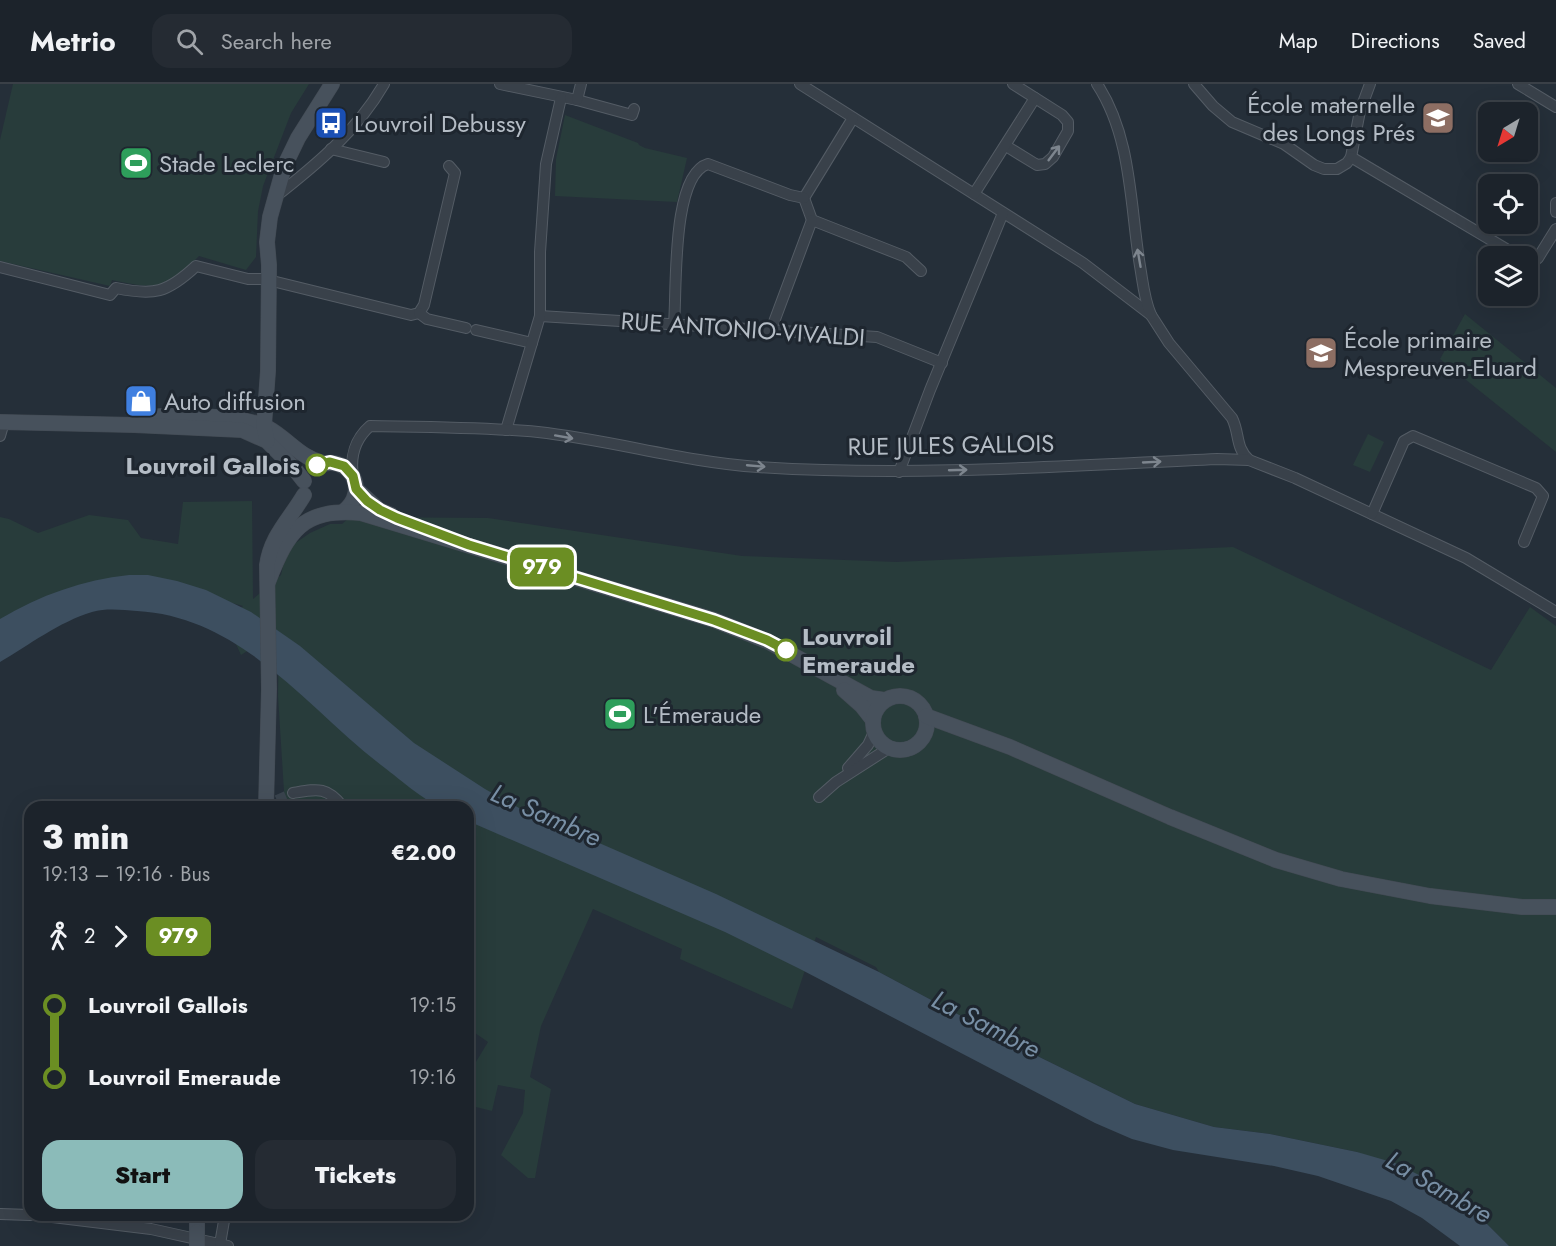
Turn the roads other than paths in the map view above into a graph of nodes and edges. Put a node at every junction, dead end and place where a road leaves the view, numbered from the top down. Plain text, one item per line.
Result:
1 (332, 84) edge
2 (384, 84) edge
3 (500, 84) edge
4 (581, 84) edge
5 (800, 84) edge
6 (1012, 84) edge
7 (1097, 84) edge
8 (1194, 84) edge
9 (1370, 84) edge
10 (1518, 84) edge
11 (561, 98) junction
12 (1035, 98) junction
13 (577, 100) junction
14 (1556, 107) edge
15 (634, 109) dead end
16 (853, 118) junction
17 (1006, 146) junction
18 (331, 149) junction
19 (1351, 157) junction
20 (384, 162) dead end
21 (448, 166) dead end
22 (974, 194) junction
23 (274, 197) junction
24 (804, 198) junction
25 (1556, 203) edge
26 (1556, 212) edge
27 (1003, 213) junction
28 (813, 220) junction
29 (1556, 229) edge
30 (1501, 246) edge
31 (1538, 258) edge
32 (0, 267) edge
33 (921, 271) dead end
34 (268, 281) junction
35 (419, 313) junction
36 (1151, 315) junction
37 (540, 316) junction
38 (674, 324) junction
39 (771, 330) junction
40 (532, 344) junction
41 (942, 363) junction
42 (197, 416) junction
43 (90, 423) junction
44 (134, 424) junction
45 (1, 427) edge
46 (506, 430) junction
47 (270, 435) junction
48 (357, 444) junction
49 (1249, 460) junction
50 (330, 463) junction
51 (899, 472) junction
52 (354, 483) junction
53 (304, 488) junction
54 (342, 512) junction
55 (1372, 514) junction
56 (322, 515) junction
57 (1524, 542) dead end
58 (469, 545) junction
59 (268, 588) junction
60 (1556, 612) edge
61 (826, 674) junction
62 (885, 700) junction
63 (926, 716) junction
64 (873, 726) junction
65 (971, 733) junction
66 (924, 736) junction
67 (889, 748) junction
68 (836, 782) junction
69 (292, 793) tunnel mouth
70 (819, 797) dead end
71 (266, 801) edge
72 (337, 801) edge
73 (1556, 907) edge
74 (0, 1214) edge
75 (24, 1215) edge
76 (85, 1221) edge
77 (197, 1221) edge
78 (225, 1221) edge
79 (197, 1239) edge
80 (224, 1245) edge

1 - 23 street
2 - 18 street
3 - 11 street
4 - 13 street
5 - 16 street
6 - 12 street
36 -> 7 street
8 - 19 street
9 - 19 street
10 - 14 street
11 - 13 street
11 - 37 street
12 - 17 street
17 -> 12 street
13 - 15 street
16 - 22 street
16 - 24 street
17 - 22 street
18 - 20 street
18 - 23 street
19 - 30 street
21 - 35 street
22 - 27 street
23 - 34 street
24 - 28 street
24 - 38 street
25 - 26 street
27 - 36 street
27 - 41 street
28 - 33 street
28 - 39 street
29 - 31 street
32 - 34 street
34 - 35 street
34 - 47 street
35 - 40 street
36 - 49 street
37 - 38 street, RUE ANTONIO-VIVALDI
37 - 40 street
38 - 39 street, RUE ANTONIO-VIVALDI
39 - 41 street, RUE ANTONIO-VIVALDI
40 - 46 street
41 - 51 street
42 - 43 street
42 - 44 street
42 - 47 street
43 - 44 street
43 - 45 street
44 - 47 street
46 - 48 street, RUE JULES GALLOIS
46 -> 51 street, RUE JULES GALLOIS
47 - 50 street
47 - 53 street
48 - 50 street
48 - 52 street
51 -> 49 street, RUE JULES GALLOIS
49 - 55 street, RUE JULES GALLOIS
50 - 52 street
50 - 53 street
52 - 54 street
52 - 58 street
53 - 56 street
53 - 59 street
54 - 56 street
54 - 58 street
55 - 57 street
55 - 60 street, RUE JULES GALLOIS
56 - 59 street
58 - 61 street
59 - 71 street
61 - 62 street
61 - 64 street
62 - 63 street
62 - 64 street
63 - 65 street
63 - 66 street
64 - 67 street
64 - 68 street
65 - 66 street
65 - 73 street
66 - 67 street
67 - 68 street
68 - 70 street
69 - 72 street
74 - 75 street
76 - 80 street
77 - 79 street
78 - 80 street

